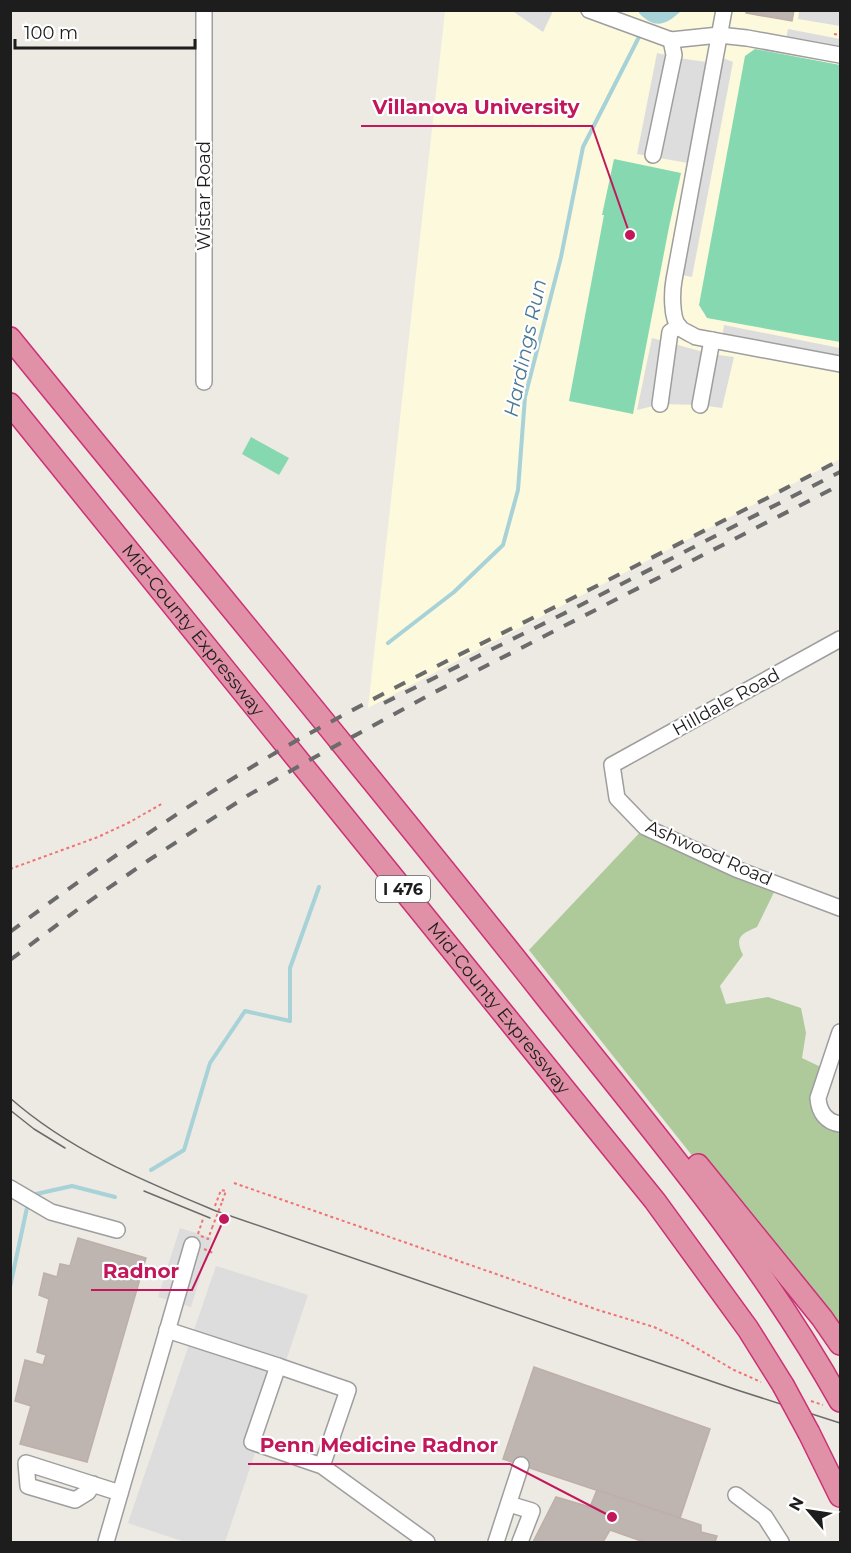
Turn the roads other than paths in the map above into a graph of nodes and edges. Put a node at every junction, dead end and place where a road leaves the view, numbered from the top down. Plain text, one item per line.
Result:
1 (204, 10) edge
2 (589, 10) edge
3 (724, 10) edge
4 (719, 35) junction
5 (671, 40) junction
6 (840, 55) edge
7 (653, 155) dead end
8 (679, 326) junction
9 (10, 338) edge
10 (712, 340) junction
11 (840, 364) edge
12 (204, 382) dead end
13 (10, 404) edge
14 (660, 404) dead end
15 (700, 405) dead end
16 (840, 639) edge
17 (612, 765) joint
18 (840, 908) edge
19 (840, 1032) edge
20 (595, 1059) junction
21 (840, 1124) edge
22 (10, 1188) edge
23 (117, 1230) dead end
24 (196, 1241) road end
25 (167, 1330) junction
26 (840, 1344) edge
27 (278, 1366) junction
28 (835, 1404) edge
29 (521, 1465) dead end
30 (322, 1466) junction
31 (93, 1485) dead end
32 (120, 1493) junction
33 (736, 1495) dead end
34 (840, 1496) edge
35 (509, 1504) junction
36 (106, 1542) edge
37 (427, 1542) edge
38 (496, 1542) edge
39 (520, 1542) edge
40 (781, 1542) edge

1 - 12 street, Wistar Road
2 - 5 street
3 - 4 street
4 - 5 street
4 - 6 street
4 - 8 street
5 - 7 street
8 - 10 street
8 - 14 street
9 - 20 highway, I 476
10 - 11 street
10 - 15 street
13 - 34 highway, Mid-County Expressway / I 476, bridge
16 - 17 street, Hilldale Road
17 - 18 street, Ashwood Road
19 - 21 street
20 - 26 highway
20 - 28 highway, I 476
22 - 23 street
24 - 25 street
25 - 27 street
25 - 32 street
27 - 30 street
27 - 30 street
29 - 35 street
30 - 37 street
31 - 32 street
32 - 36 street
33 - 40 street
35 - 38 street
35 - 39 street

